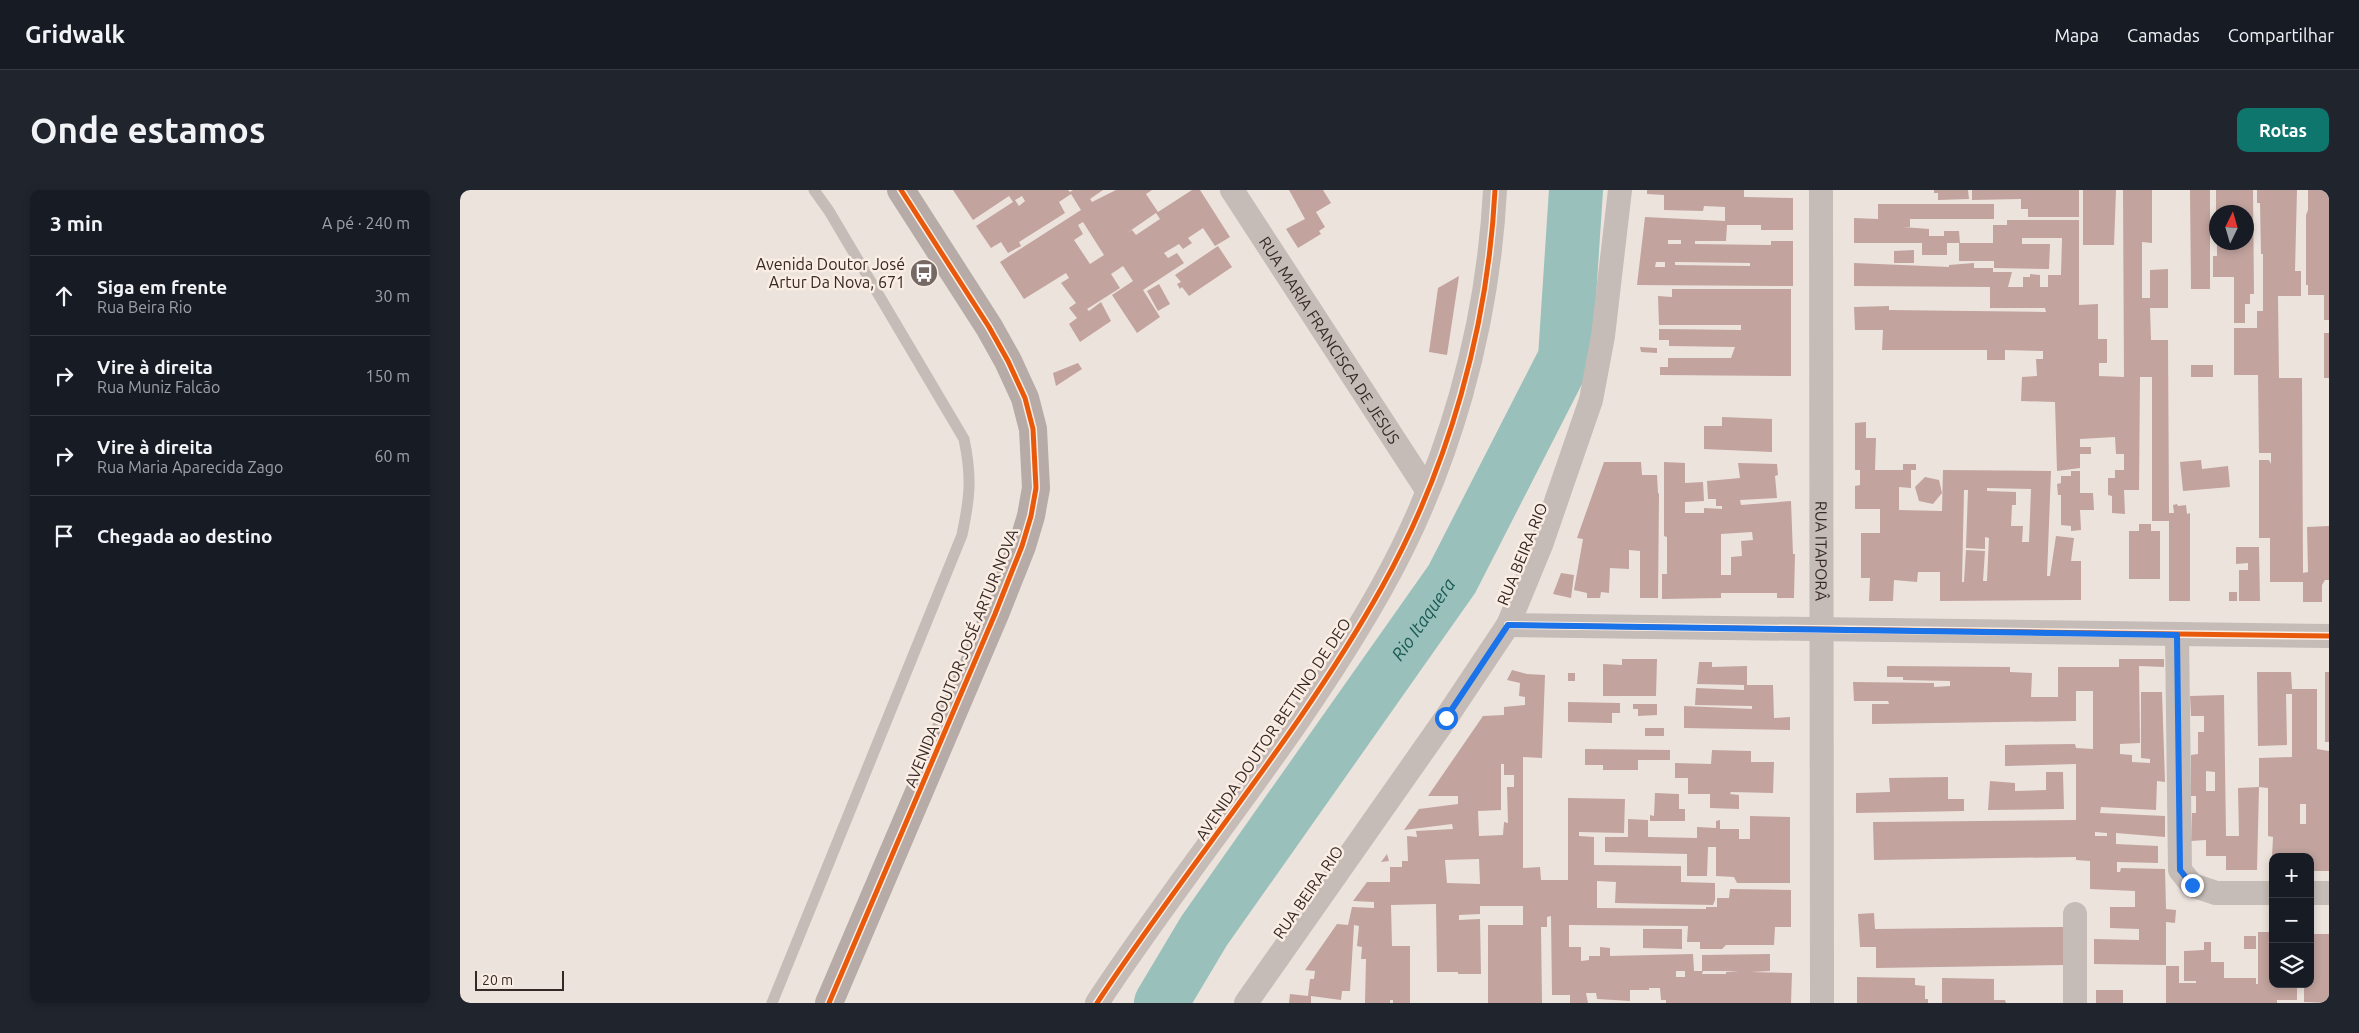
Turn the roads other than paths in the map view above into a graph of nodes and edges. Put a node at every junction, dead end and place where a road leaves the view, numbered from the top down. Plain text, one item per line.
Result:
1 (814, 190) edge
2 (901, 190) edge
3 (1232, 190) edge
4 (1494, 190) edge
5 (1620, 190) edge
6 (1821, 190) edge
7 (1427, 490) junction
8 (1508, 625) junction
9 (1821, 630) junction
10 (2177, 635) junction
11 (2329, 636) edge
12 (2269, 893) edge
13 (2314, 893) edge
14 (2329, 893) edge
15 (2075, 914) dead end
16 (772, 1003) edge
17 (829, 1003) edge
18 (1097, 1003) edge
19 (1246, 1003) edge
20 (1822, 1003) edge
21 (2075, 1003) edge

1 - 16 lane
2 - 17 main road, AVENIDA DOUTOR JOSÉ ARTUR NOVA
3 - 7 street, RUA MARIA FRANCISCA DE JESUS
4 - 7 street, AVENIDA DOUTOR BETTINO DE DEO
5 - 8 street, RUA BEIRA RIO
6 - 9 street, RUA ITAPORÂ
7 - 18 street, AVENIDA DOUTOR BETTINO DE DEO
8 - 9 street
8 - 19 street, RUA BEIRA RIO
9 - 10 street
9 - 20 street, RUA ITAPORÂ
10 - 11 street
10 - 12 street
13 - 14 street
15 - 21 street

